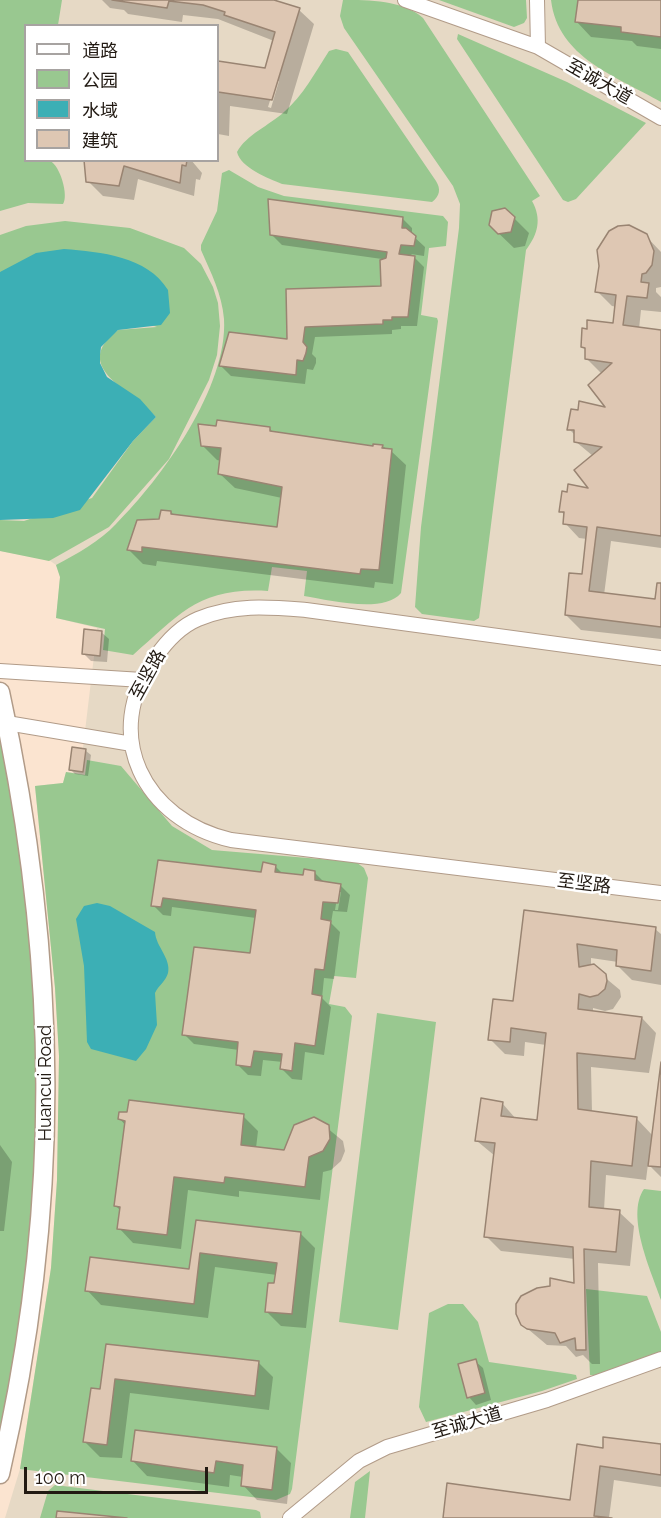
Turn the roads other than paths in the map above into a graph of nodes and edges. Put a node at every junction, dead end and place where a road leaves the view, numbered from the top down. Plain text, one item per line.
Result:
1 (405, 0) edge
2 (537, 0) edge
3 (537, 47) junction
4 (661, 118) edge
5 (661, 658) edge
6 (0, 671) edge
7 (142, 680) junction
8 (0, 692) edge
9 (7, 723) junction
10 (132, 744) junction
11 (661, 894) edge
12 (661, 1359) edge
13 (0, 1474) edge
14 (290, 1518) edge

1 - 3 street, 至诚大道
2 - 3 street
3 - 4 street, 至诚大道
5 - 7 street, 至坚路
6 - 7 street
7 - 10 street, 至坚路
8 - 9 street, Huancui Road
9 - 10 street
9 - 13 street, Huancui Road
10 - 11 street, 至坚路
12 - 14 street, 至诚大道

